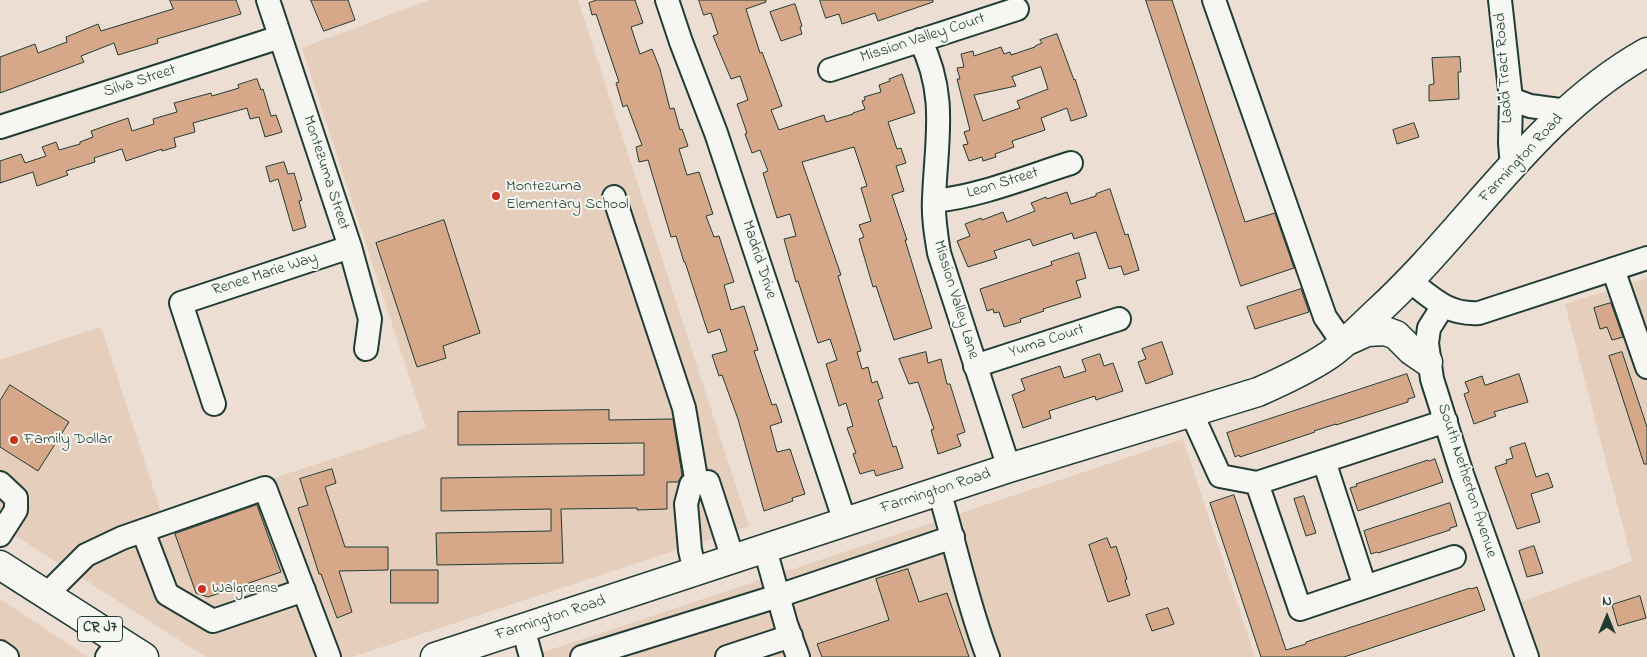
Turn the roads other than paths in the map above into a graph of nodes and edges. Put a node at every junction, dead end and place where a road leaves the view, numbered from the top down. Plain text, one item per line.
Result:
1 (268, 0) edge
2 (667, 0) edge
3 (1214, 0) edge
4 (1500, 0) edge
5 (1016, 9) dead end
6 (280, 37) junction
7 (920, 40) junction
8 (1647, 52) edge
9 (830, 70) dead end
10 (1511, 99) junction
11 (1567, 111) junction
12 (0, 127) edge
13 (1071, 163) dead end
14 (1512, 167) junction
15 (614, 197) dead end
16 (934, 201) junction
17 (350, 247) junction
18 (1647, 258) edge
19 (1613, 269) junction
20 (1410, 281) junction
21 (1443, 306) junction
22 (1119, 319) dead end
23 (1343, 343) junction
24 (366, 349) dead end
25 (1428, 362) junction
26 (975, 366) junction
27 (1647, 367) edge
28 (214, 404) dead end
29 (1191, 412) junction
30 (1446, 421) junction
31 (1324, 461) junction
32 (1009, 468) junction
33 (0, 483) edge
34 (1257, 483) junction
35 (697, 484) junction
36 (939, 491) junction
37 (845, 522) junction
38 (142, 531) junction
39 (0, 535) edge
40 (953, 537) junction
41 (765, 549) junction
42 (1454, 557) dead end
43 (733, 559) junction
44 (0, 565) edge
45 (695, 572) junction
46 (1364, 587) junction
47 (304, 590) junction
48 (46, 595) junction
49 (778, 596) junction
50 (524, 628) junction
51 (794, 646) edge
52 (113, 649) edge
53 (0, 652) edge
54 (7, 657) edge
55 (144, 657) edge
56 (329, 657) edge
57 (435, 657) edge
58 (531, 657) edge
59 (582, 657) edge
60 (727, 657) edge
61 (988, 657) edge
62 (1527, 657) edge

1 - 6 street, Montezuma Street
2 - 37 street, Madrid Drive
3 - 23 street
4 - 10 street, Ladd Tract Road
5 - 7 street, Mission Valley Court
6 - 12 street, Silva Street
6 - 17 street, Montezuma Street
7 - 9 street, Mission Valley Court
7 - 16 street, Mission Valley Lane
8 - 11 main road, Farmington Road
10 - 11 street
10 - 14 street, Ladd Tract Road
11 - 14 main road, Farmington Road
13 - 16 street, Leon Street
14 - 20 main road, Farmington Road
15 - 35 street
16 - 26 street, Mission Valley Lane
17 - 24 street, Montezuma Street
17 - 28 street, Renee Marie Way
18 - 19 street
19 - 21 street
19 - 27 street
20 - 21 street
20 - 23 main road, Farmington Road
21 - 25 street, South Netherton Avenue
22 - 26 street, Yuma Court
23 - 25 main road
23 - 29 main road, Farmington Road
25 - 30 street, South Netherton Avenue
26 - 32 street, Mission Valley Lane
29 - 32 main road, Farmington Road
29 - 34 street
30 - 31 street
30 - 62 street, South Netherton Avenue
31 - 34 street
31 - 46 street
32 - 36 main road, Farmington Road
33 - 39 street
34 - 46 street
35 - 43 street
35 - 45 street
36 - 37 main road, Farmington Road
36 - 40 street
37 - 41 main road, Farmington Road
38 - 47 street
38 - 47 street
38 - 48 street
40 - 49 street
40 - 61 street
41 - 43 main road, Farmington Road
41 - 49 street
42 - 46 street
43 - 45 main road, Farmington Road
44 - 48 main road, CR J7
45 - 50 main road, Farmington Road
47 - 56 street
48 - 52 main road, CR J7
49 - 51 street
49 - 59 street
50 - 57 main road, Farmington Road
50 - 58 street
51 - 60 street
52 - 55 main road, CR J7
53 - 54 street

